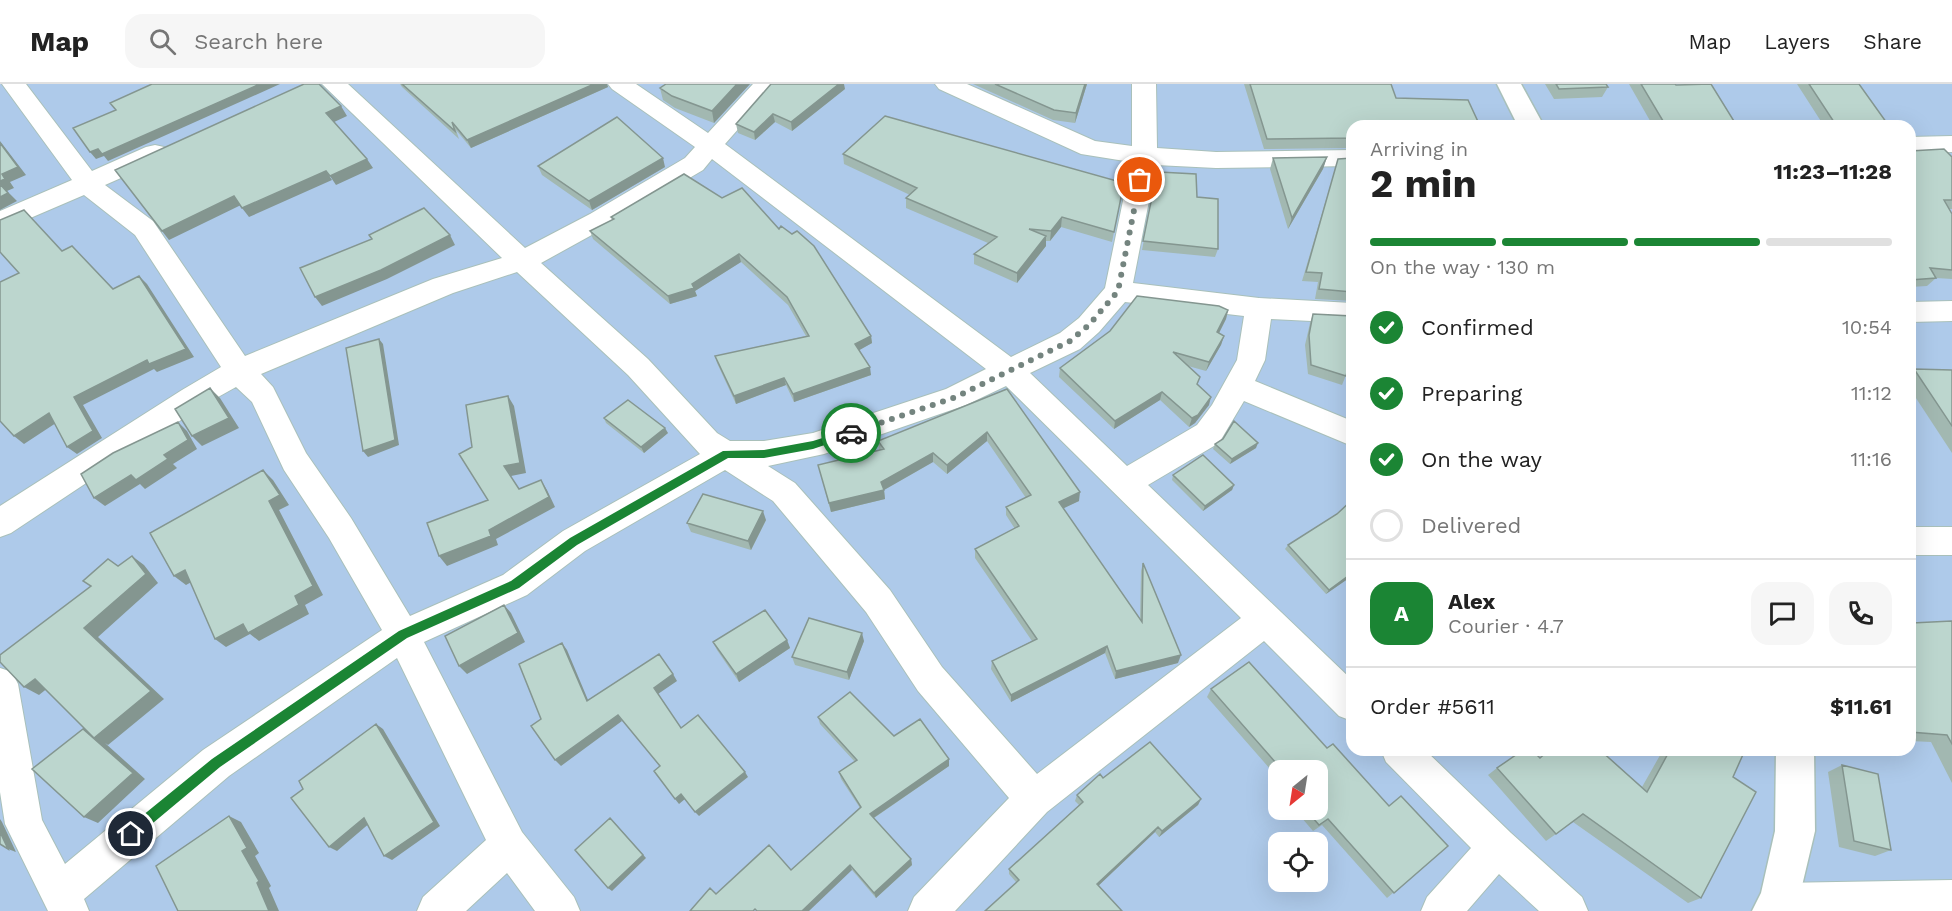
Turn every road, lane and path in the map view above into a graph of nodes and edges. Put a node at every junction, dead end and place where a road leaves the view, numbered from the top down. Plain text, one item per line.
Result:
1 (334, 84) edge
2 (620, 84) edge
3 (766, 84) edge
4 (946, 84) edge
5 (1144, 84) edge
6 (1509, 84) edge
7 (16, 89) edge
8 (1528, 120) edge
9 (176, 144) edge
10 (1952, 144) edge
11 (1916, 145) edge
12 (711, 146) junction
13 (1144, 156) junction
14 (1346, 158) edge
15 (88, 184) junction
16 (0, 222) edge
17 (522, 261) junction
18 (1118, 291) junction
19 (1259, 308) junction
20 (1952, 311) edge
21 (1916, 312) edge
22 (1346, 313) edge
23 (239, 370) junction
24 (1010, 372) junction
25 (1238, 386) junction
26 (1346, 431) edge
27 (727, 454) junction
28 (1125, 483) junction
29 (0, 523) edge
30 (1916, 541) edge
31 (1952, 541) edge
32 (1266, 619) junction
33 (403, 635) junction
34 (0, 684) edge
35 (1346, 698) edge
36 (1405, 756) edge
37 (1795, 756) edge
38 (1034, 799) junction
39 (509, 845) junction
40 (1497, 847) junction
41 (1952, 900) edge
42 (64, 903) edge
43 (1776, 907) edge
44 (437, 911) edge
45 (560, 911) edge
46 (928, 911) edge
47 (1441, 911) edge
48 (1568, 911) edge

1 - 17 street
2 - 12 street
3 - 12 street
4 - 13 street
5 - 13 street
6 - 8 street
7 - 15 street
9 - 15 street
10 - 11 street
12 - 17 street
12 - 24 street
13 - 14 street
13 - 18 street
15 - 16 street
15 - 23 street
17 - 23 street
17 - 27 street
18 - 19 street
18 - 24 street
19 - 22 street
19 - 25 street
20 - 21 street
23 - 29 street
23 - 33 street
24 - 27 street
24 - 28 street
25 - 26 street
25 - 28 street
27 - 33 street
27 - 38 street
28 - 32 street
30 - 31 street
32 - 35 street
32 - 38 street
33 - 39 street
33 - 42 street
34 - 42 street
36 - 40 street
37 - 43 street
38 - 46 street
39 - 44 street
39 - 45 street
40 - 47 street
40 - 48 street
41 - 43 street

